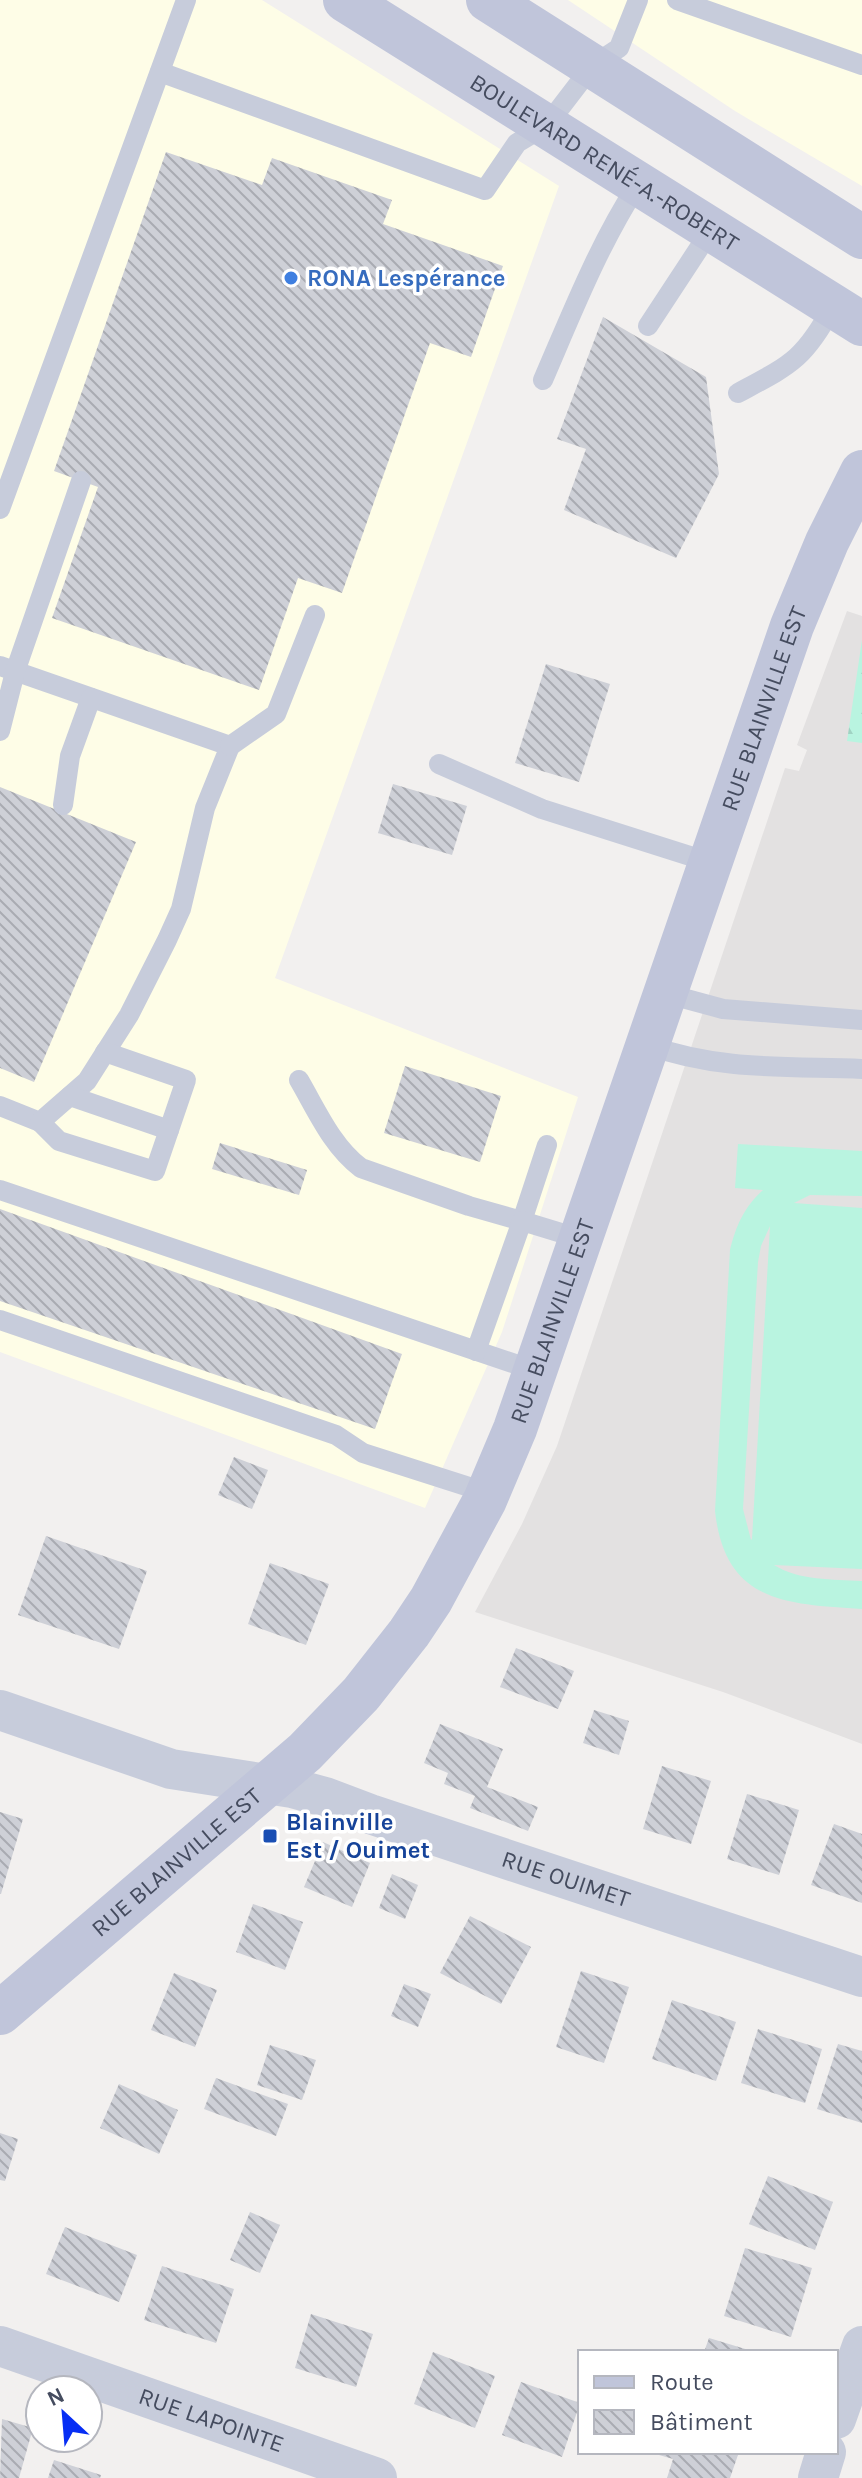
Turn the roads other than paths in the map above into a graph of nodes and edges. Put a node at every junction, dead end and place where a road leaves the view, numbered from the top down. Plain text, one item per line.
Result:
1 (186, 0) edge
2 (345, 0) edge
3 (488, 0) edge
4 (638, 0) edge
5 (677, 0) edge
6 (593, 65) junction
7 (862, 65) edge
8 (160, 72) junction
9 (547, 125) junction
10 (638, 184) junction
11 (711, 230) junction
12 (862, 237) edge
13 (847, 315) edge
14 (648, 326) dead end
15 (543, 380) dead end
16 (738, 393) dead end
17 (862, 472) edge
18 (81, 481) dead end
19 (0, 509) edge
20 (315, 615) dead end
21 (8, 669) edge
22 (91, 698) junction
23 (0, 731) edge
24 (230, 746) junction
25 (439, 764) dead end
26 (63, 805) dead end
27 (709, 862) junction
28 (664, 993) junction
29 (862, 1020) edge
30 (648, 1045) junction
31 (105, 1052) junction
32 (862, 1069) edge
33 (299, 1080) dead end
34 (70, 1096) junction
35 (0, 1106) edge
36 (40, 1122) junction
37 (169, 1130) junction
38 (547, 1145) dead end
39 (0, 1190) edge
40 (522, 1221) junction
41 (581, 1239) junction
42 (0, 1320) edge
43 (476, 1351) junction
44 (536, 1371) junction
45 (488, 1493) junction
46 (0, 1710) edge
47 (268, 1784) junction
48 (862, 1977) edge
49 (0, 2013) edge
50 (0, 2346) edge
51 (862, 2346) edge
52 (838, 2413) edge
53 (838, 2429) edge
54 (862, 2436) edge
55 (825, 2454) edge
56 (377, 2478) edge
57 (818, 2478) edge

1 - 8 lane
2 - 9 street, BOULEVARD RENÉ-A.-ROBERT
3 - 6 street
4 - 6 lane
5 - 7 lane
6 - 9 lane
6 - 12 street
8 - 9 lane
8 - 19 lane
9 - 10 street, BOULEVARD RENÉ-A.-ROBERT
10 - 11 street, BOULEVARD RENÉ-A.-ROBERT
10 - 15 lane
11 - 13 street, BOULEVARD RENÉ-A.-ROBERT
11 - 14 lane
13 - 16 lane
17 - 27 street, RUE BLAINVILLE EST
18 - 21 lane
20 - 24 lane
21 - 22 lane
21 - 23 lane
22 - 24 lane
22 - 26 lane
24 - 31 lane
25 - 27 lane
27 - 28 street, RUE BLAINVILLE EST
28 - 29 lane
28 - 30 street, RUE BLAINVILLE EST
30 - 32 lane
30 - 41 street, RUE BLAINVILLE EST
31 - 34 lane
31 - 37 lane
33 - 40 lane
34 - 36 lane
34 - 37 lane
35 - 36 lane
36 - 37 lane
38 - 40 lane
39 - 43 lane
40 - 41 lane
40 - 43 lane
41 - 44 street, RUE BLAINVILLE EST
42 - 45 lane
43 - 44 lane
44 - 45 street, RUE BLAINVILLE EST
45 - 47 street, RUE BLAINVILLE EST
46 - 47 street, RUE OUIMET
47 - 48 street, RUE OUIMET
47 - 49 street, RUE BLAINVILLE EST
50 - 56 street, RUE LAPOINTE
51 - 52 street
53 - 54 street
55 - 57 street

